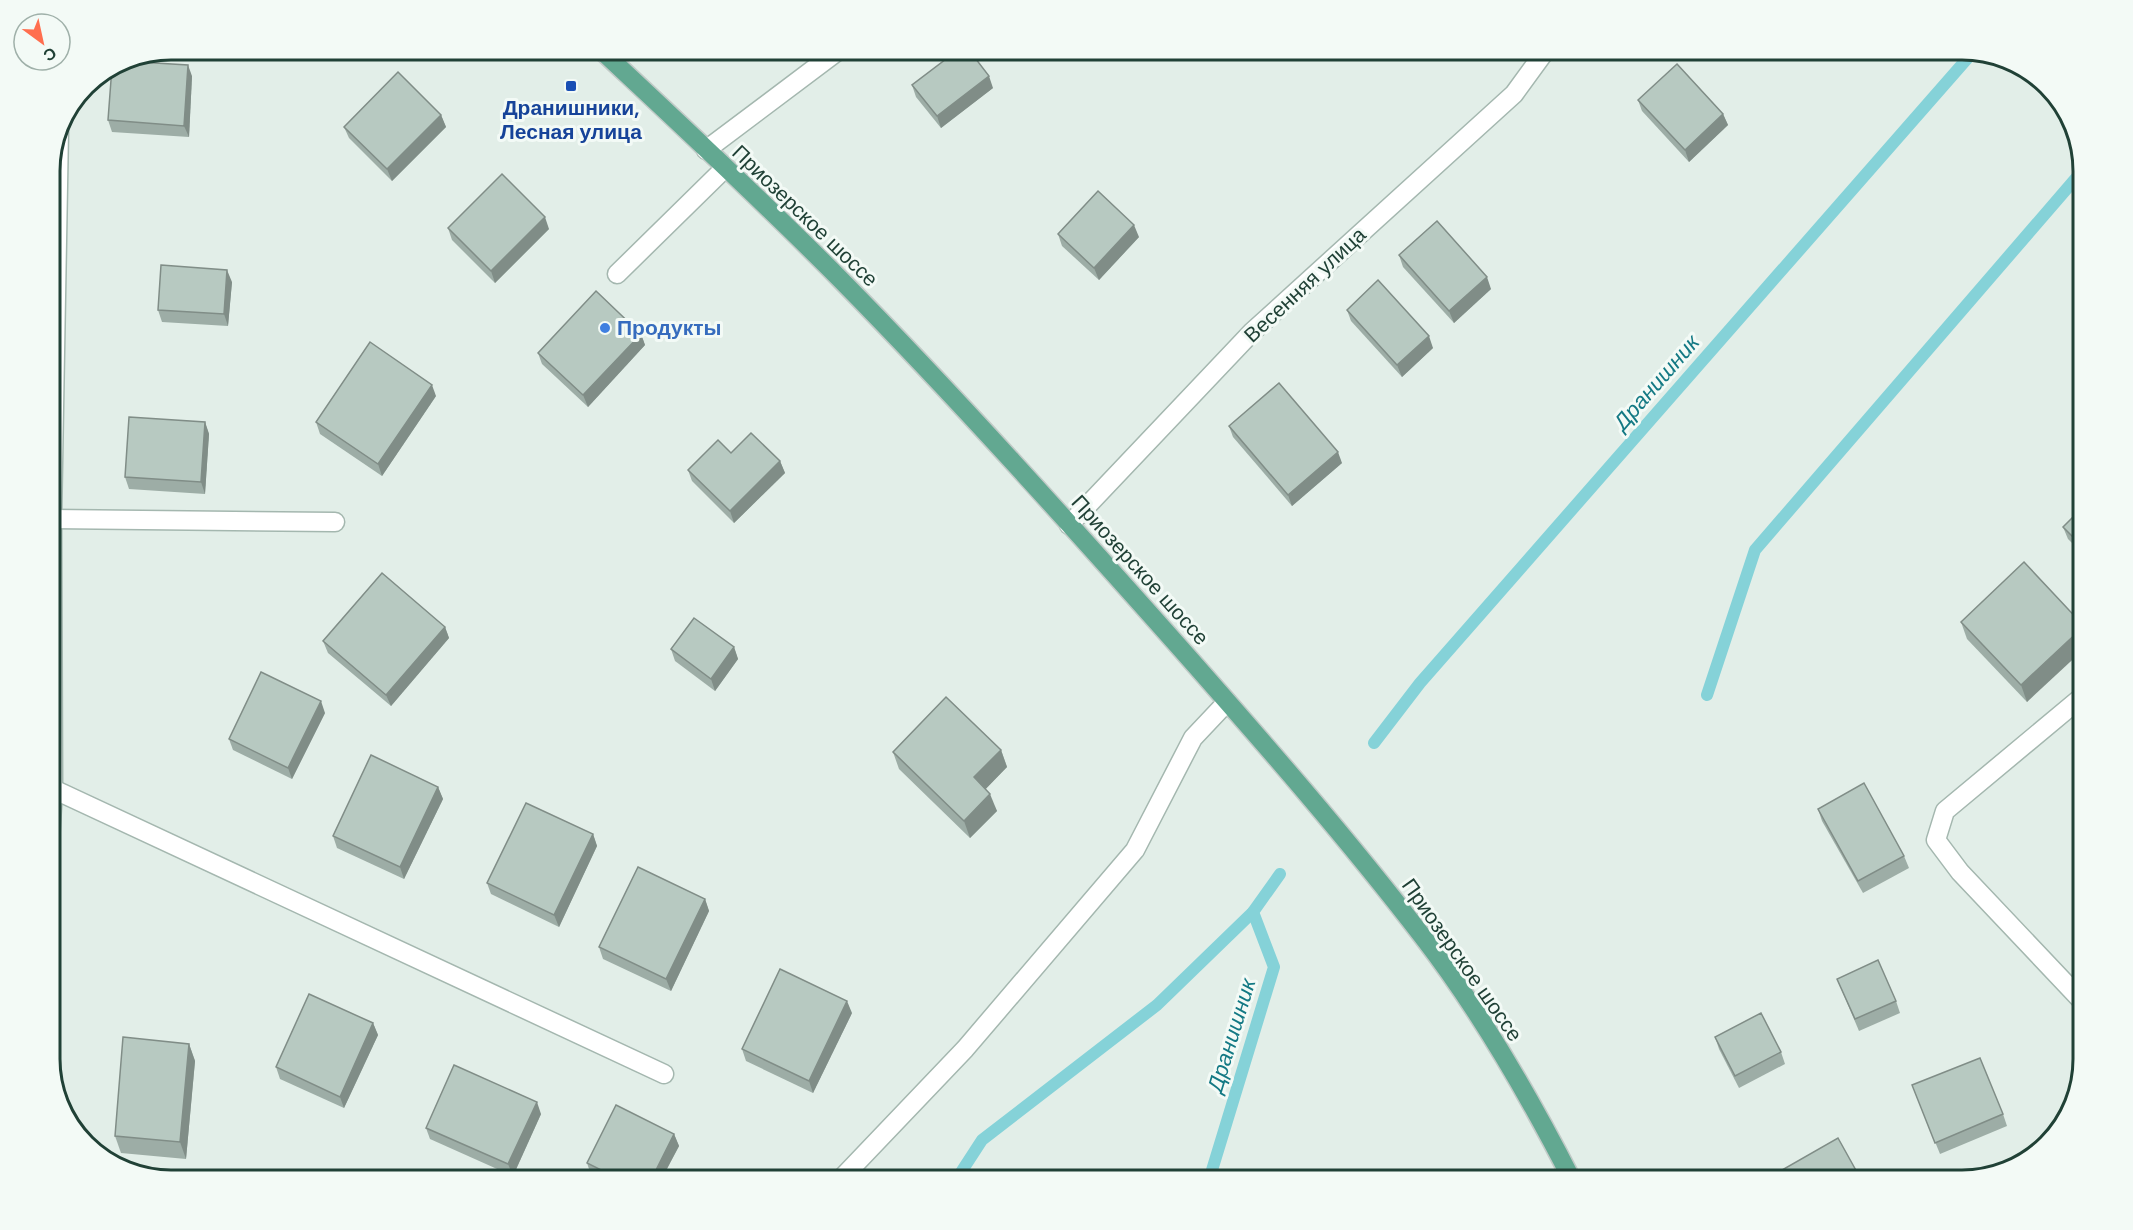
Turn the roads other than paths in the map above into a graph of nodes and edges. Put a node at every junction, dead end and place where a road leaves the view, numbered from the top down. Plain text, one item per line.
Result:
1 (612, 60) edge
2 (826, 60) edge
3 (1539, 60) edge
4 (706, 150) junction
5 (724, 168) junction
6 (617, 274) dead end
7 (60, 519) edge
8 (335, 522) dead end
9 (1069, 525) junction
10 (1227, 702) junction
11 (2073, 704) edge
12 (60, 792) edge
13 (2073, 990) edge
14 (664, 1074) dead end
15 (850, 1170) edge
16 (1567, 1170) edge

1 - 4 main road, Приозерское шоссе
2 - 4 street
3 - 9 street, Весенняя улица
4 - 5 main road, Приозерское шоссе
5 - 6 street
5 - 9 main road, Приозерское шоссе
7 - 8 street
9 - 10 main road, Приозерское шоссе
10 - 15 street
10 - 16 main road, Приозерское шоссе
11 - 13 street
12 - 14 street

